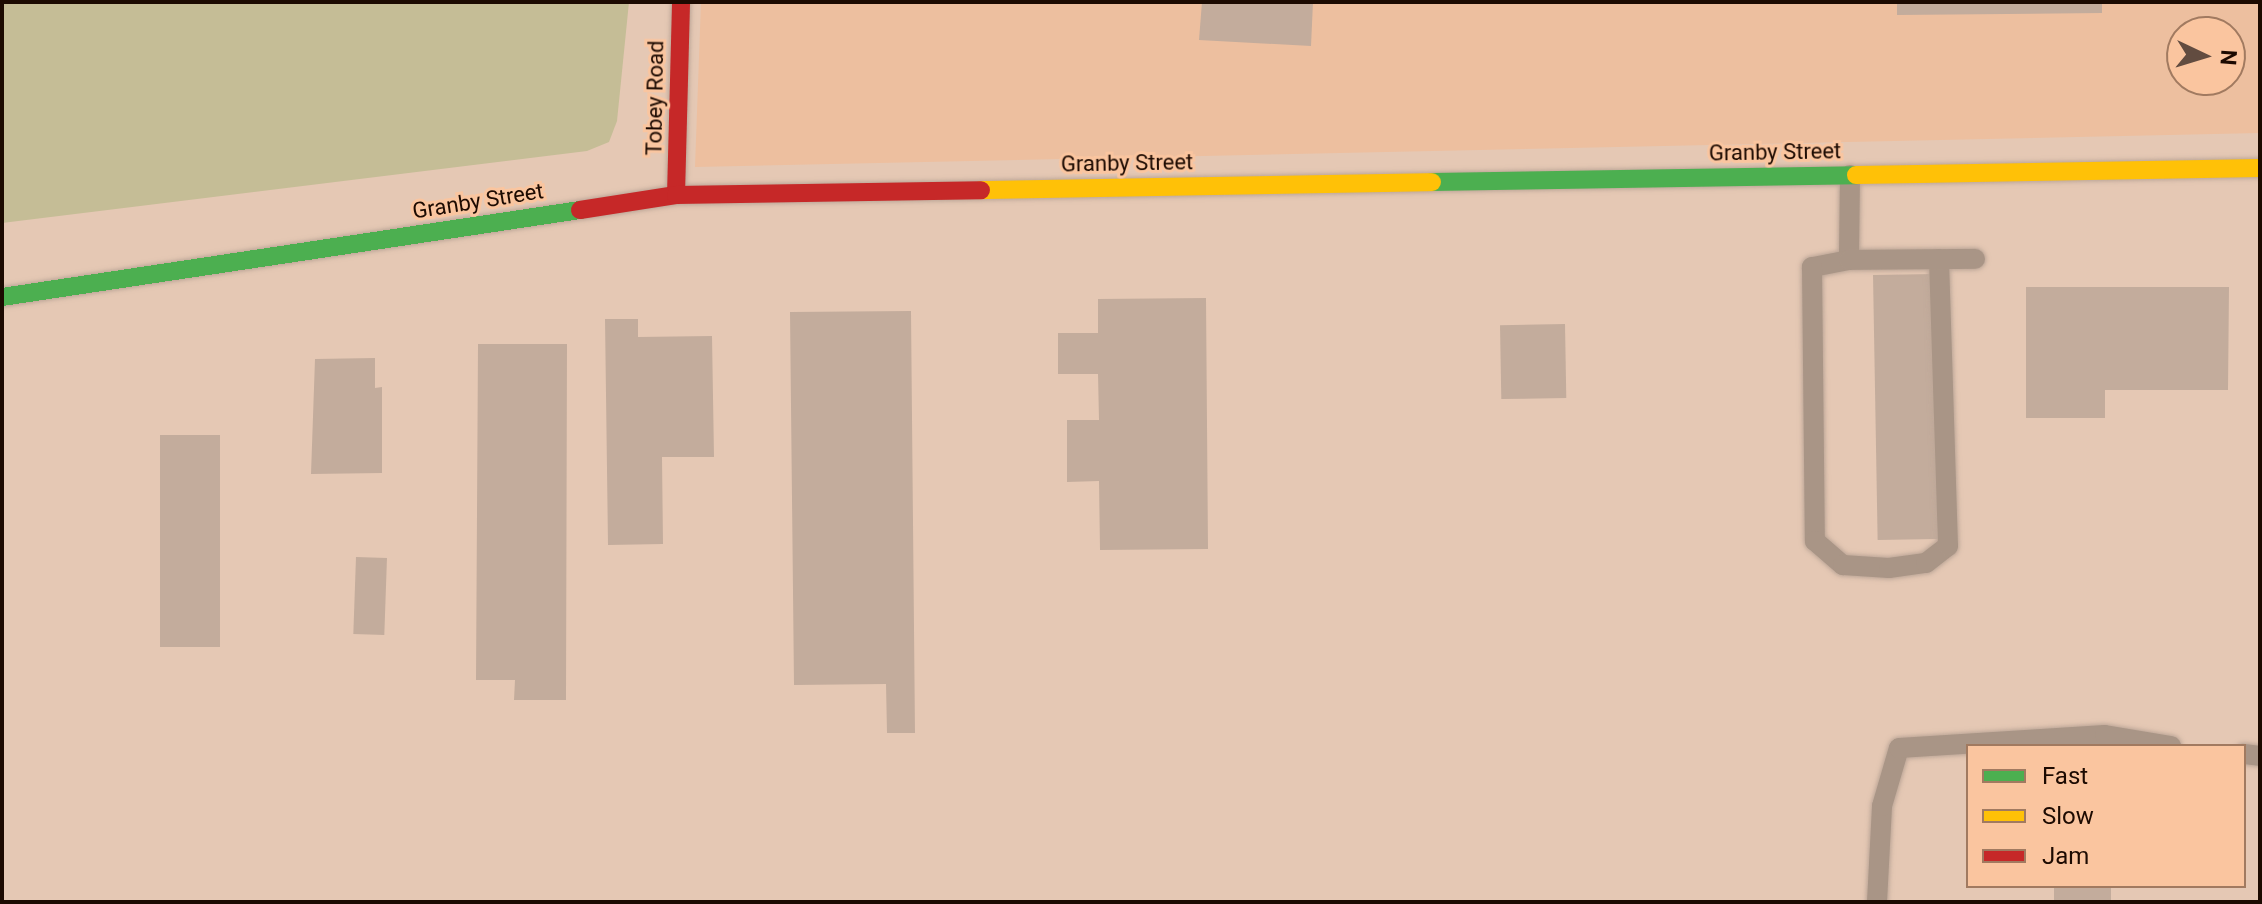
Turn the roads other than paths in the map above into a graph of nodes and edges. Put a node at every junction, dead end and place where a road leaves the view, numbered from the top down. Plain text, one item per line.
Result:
1 (681, 2) edge
2 (2260, 168) edge
3 (1850, 175) junction
4 (676, 195) junction
5 (1939, 259) junction
6 (1975, 259) dead end
7 (1849, 260) junction
8 (2, 297) edge
9 (2159, 744) edge
10 (1877, 902) edge

1 - 4 main road, Tobey Road
2 - 3 main road, Granby Street
3 - 4 main road, Granby Street
3 - 7 lane
4 - 8 main road, Granby Street
5 - 6 lane
5 - 7 lane
5 - 7 lane
9 - 10 lane

